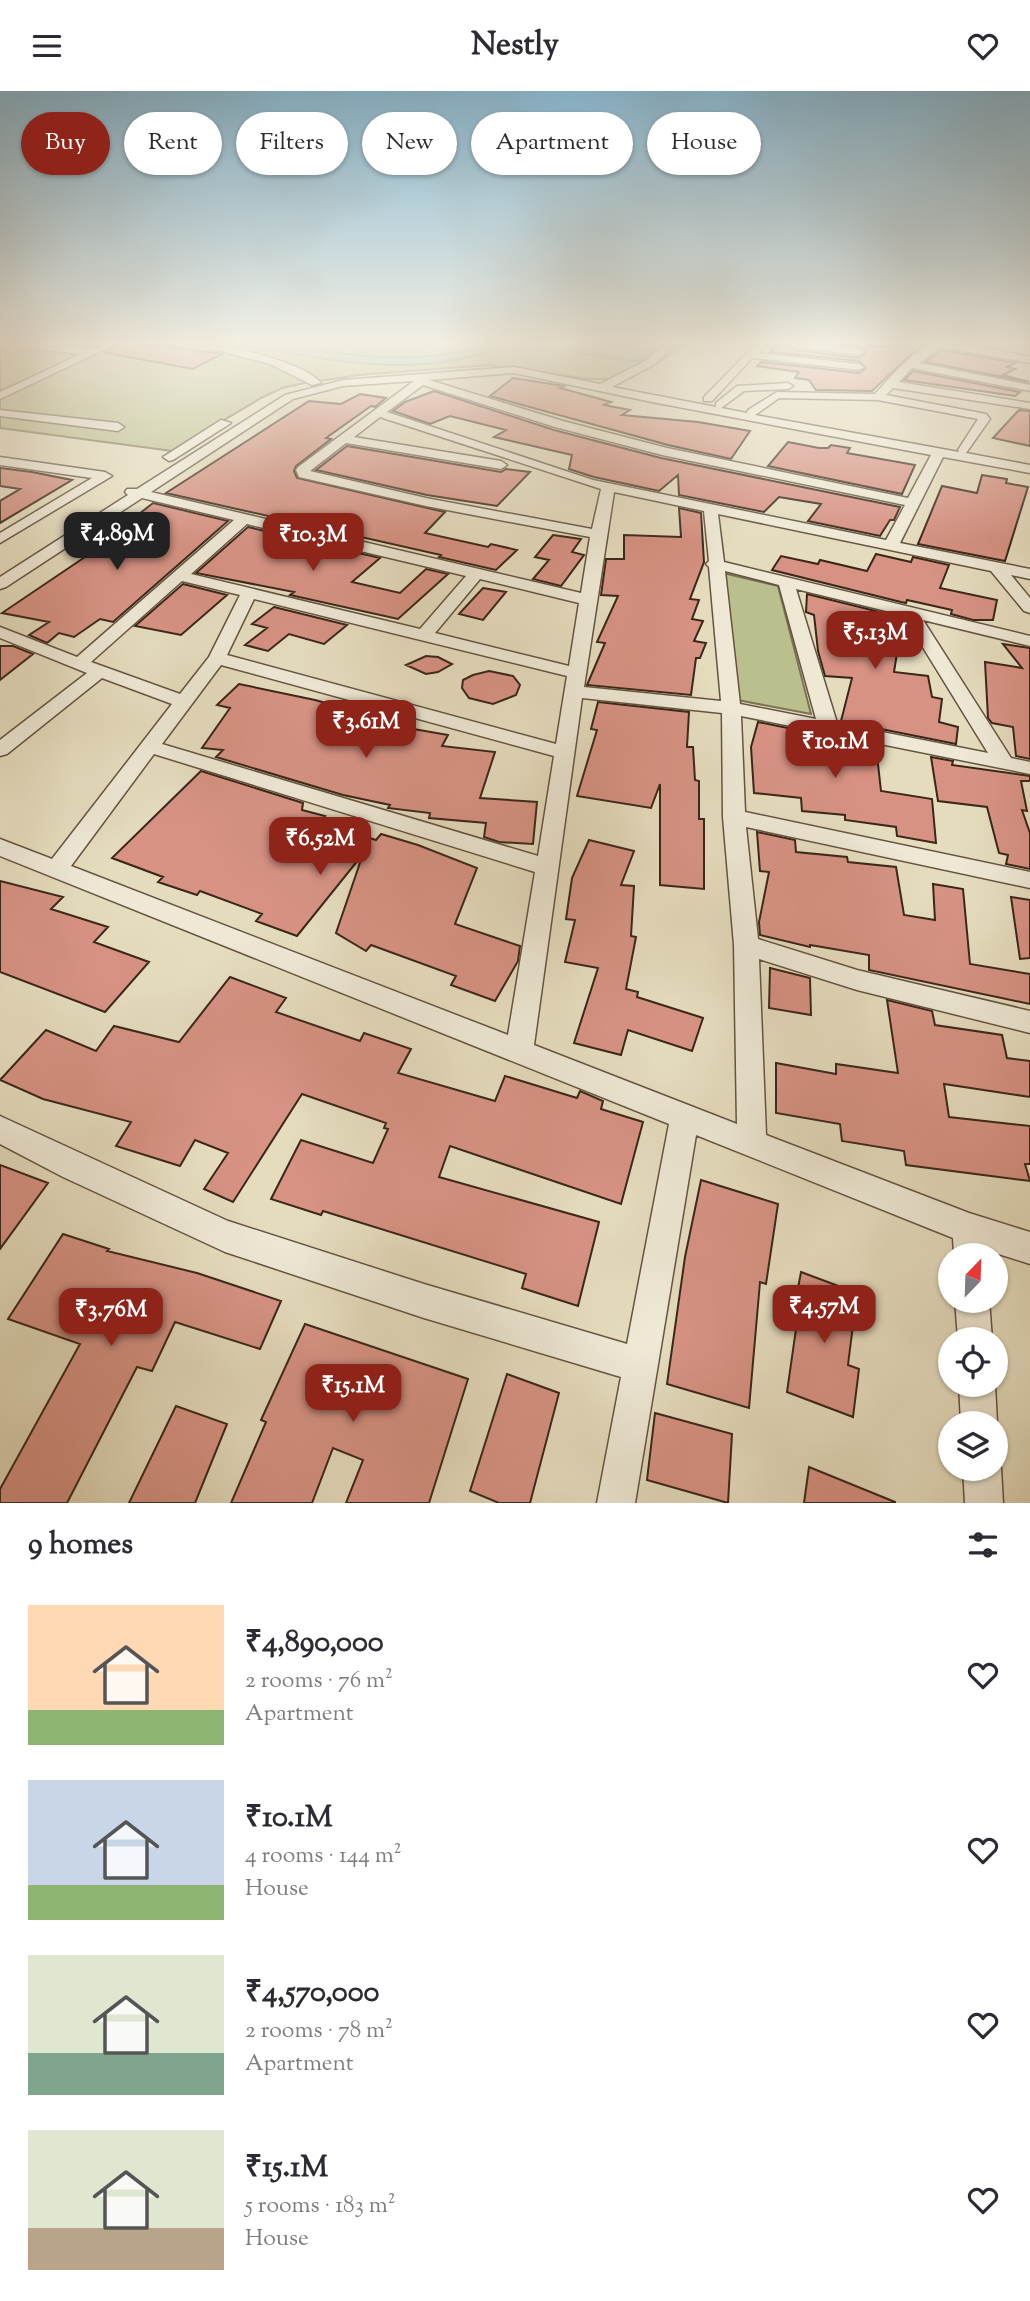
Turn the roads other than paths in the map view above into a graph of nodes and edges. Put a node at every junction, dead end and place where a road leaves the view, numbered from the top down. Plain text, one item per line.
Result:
1 (248, 410) edge
2 (264, 410) edge
3 (383, 410) edge
4 (517, 410) edge
5 (722, 410) edge
6 (742, 410) edge
7 (755, 410) edge
8 (949, 410) edge
9 (752, 412) junction
10 (0, 413) edge
11 (379, 413) junction
12 (118, 428) dead end
13 (344, 439) junction
14 (964, 450) junction
15 (938, 454) junction
16 (0, 461) edge
17 (1030, 462) edge
18 (156, 466) dead end
19 (1030, 469) edge
20 (566, 477) junction
21 (123, 483) junction
22 (608, 487) junction
23 (913, 503) junction
24 (711, 510) junction
25 (246, 517) junction
26 (598, 534) junction
27 (0, 539) edge
28 (890, 547) junction
29 (715, 564) junction
30 (997, 568) junction
31 (1029, 572) edge
32 (477, 573) junction
33 (180, 576) junction
34 (786, 581) junction
35 (0, 584) edge
36 (249, 593) junction
37 (588, 600) junction
38 (1030, 608) edge
39 (909, 611) junction
40 (0, 632) edge
41 (423, 636) junction
42 (1030, 641) edge
43 (217, 658) junction
44 (79, 664) junction
45 (100, 671) junction
46 (575, 682) junction
47 (184, 702) junction
48 (731, 709) junction
49 (828, 727) junction
50 (151, 747) junction
51 (0, 750) edge
52 (565, 753) junction
53 (1004, 763) junction
54 (1030, 768) edge
55 (734, 817) junction
56 (0, 847) edge
57 (547, 867) junction
58 (57, 869) junction
59 (1030, 880) edge
60 (746, 945) junction
61 (1030, 1022) edge
62 (519, 1052) junction
63 (685, 1117) junction
64 (0, 1129) edge
65 (752, 1144) junction
66 (969, 1242) edge
67 (1030, 1248) edge
68 (641, 1366) junction
69 (983, 1481) edge
70 (616, 1503) edge
71 (984, 1503) edge

1 - 18 street
2 - 21 street
3 - 11 street
4 - 23 street
5 - 15 street
6 - 9 street
7 - 9 street
8 - 14 street
9 - 14 street
10 - 12 street
11 - 13 street
11 - 20 street
13 - 20 street
13 - 26 street
14 - 17 street
15 - 19 street
15 - 23 street
16 - 21 street
20 - 22 street
21 - 25 street
21 - 27 street
21 - 35 street
22 - 24 street
22 - 26 street
23 - 28 street
24 - 28 street
24 - 29 street
25 - 32 street
25 - 33 street
26 - 37 street
28 - 30 street
29 - 34 street
29 - 48 street
30 - 31 street
30 - 38 street
32 - 37 street
32 - 41 street
33 - 36 street
33 - 44 street
34 - 39 street
34 - 49 street
36 - 41 street
36 - 43 street
37 - 46 street
39 - 42 street
39 - 53 street
40 - 44 street
41 - 46 street
43 - 47 street
43 - 52 street
44 - 45 street
45 - 47 street
45 - 51 street
46 - 48 street
46 - 52 street
47 - 50 street
48 - 49 street
48 - 55 street
49 - 53 street
50 - 57 street
50 - 58 street
52 - 57 street
53 - 54 street
55 - 59 street
55 - 60 street
56 - 58 street
57 - 62 street
58 - 62 street
60 - 61 street
60 - 65 street
62 - 63 street
63 - 65 street
63 - 68 street
64 - 68 street
65 - 66 street
66 - 67 street
68 - 70 street
69 - 71 street

